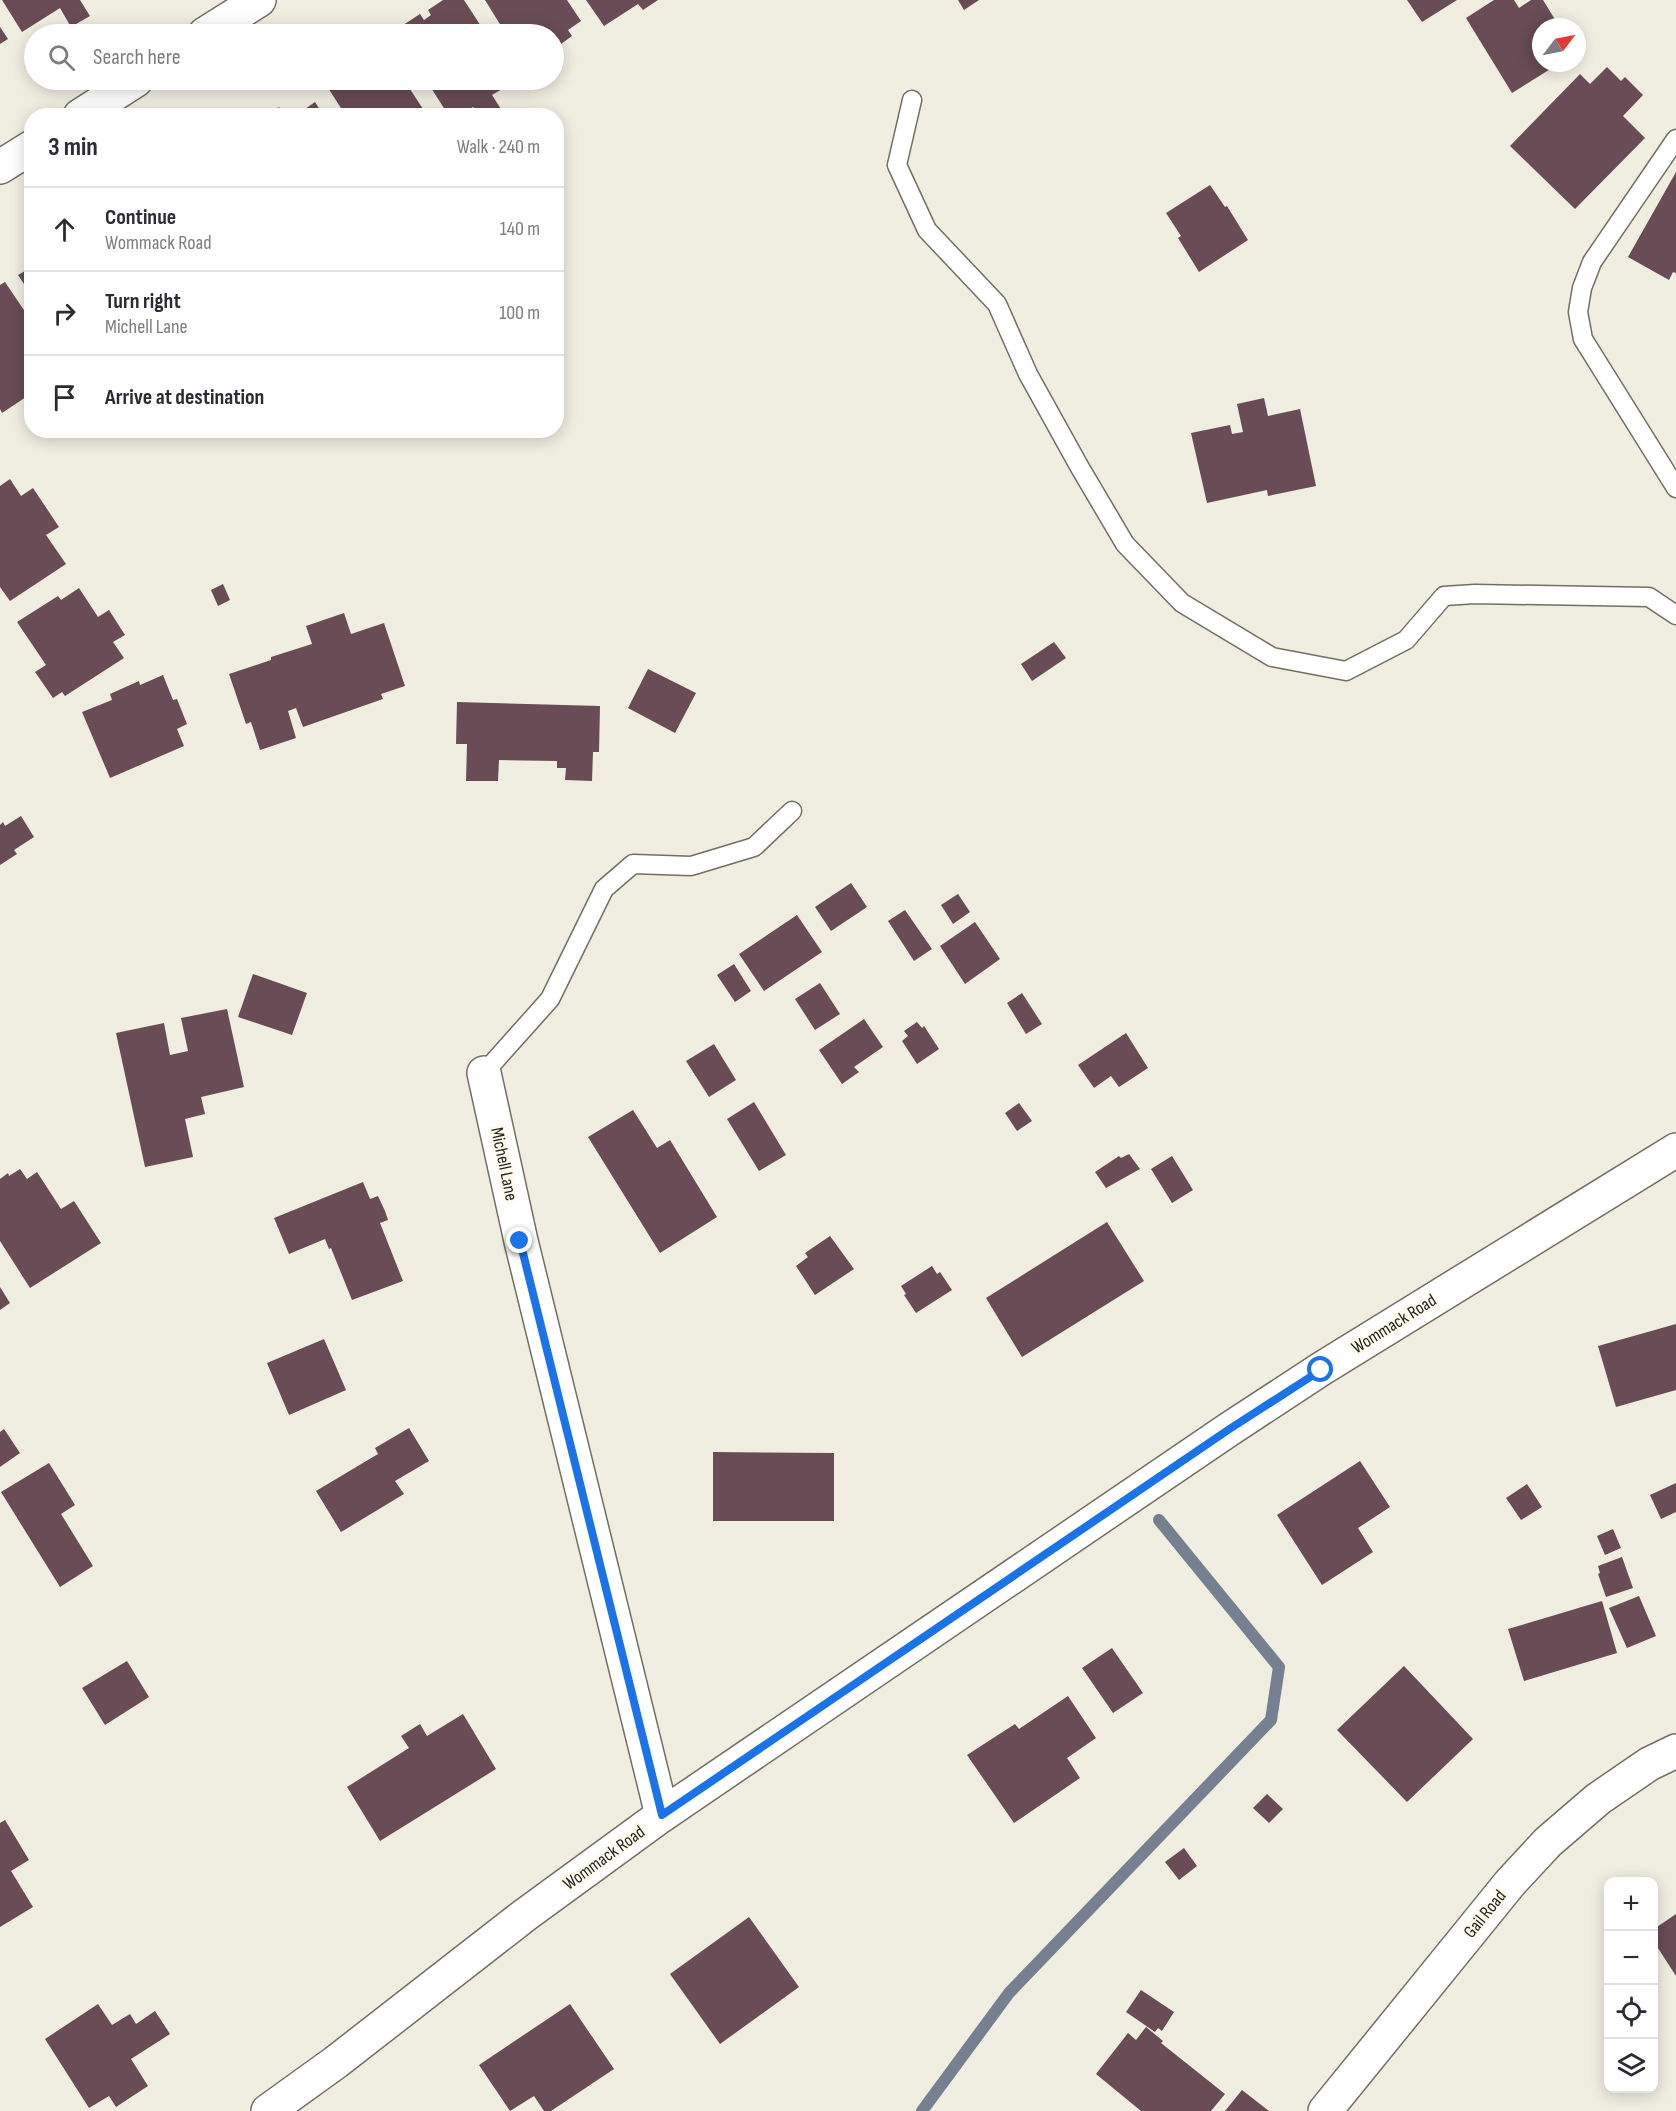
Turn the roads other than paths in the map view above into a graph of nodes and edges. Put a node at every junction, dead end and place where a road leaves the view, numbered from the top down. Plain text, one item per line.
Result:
1 (259, 0) edge
2 (221, 24) edge
3 (120, 90) edge
4 (912, 100) dead end
5 (92, 108) edge
6 (1676, 139) edge
7 (24, 152) edge
8 (0, 167) edge
9 (1676, 488) edge
10 (1676, 615) edge
11 (792, 811) dead end
12 (484, 1073) joint
13 (1676, 1150) edge
14 (1676, 1751) edge
15 (662, 1815) junction
16 (268, 2111) edge
17 (1324, 2111) edge

1 - 2 street
3 - 5 street
4 - 10 lane
6 - 9 lane
7 - 8 street
11 - 12 lane
12 - 15 street, Michell Lane
13 - 15 street, Wommack Road
14 - 17 street, Gail Road
15 - 16 street, Wommack Road

